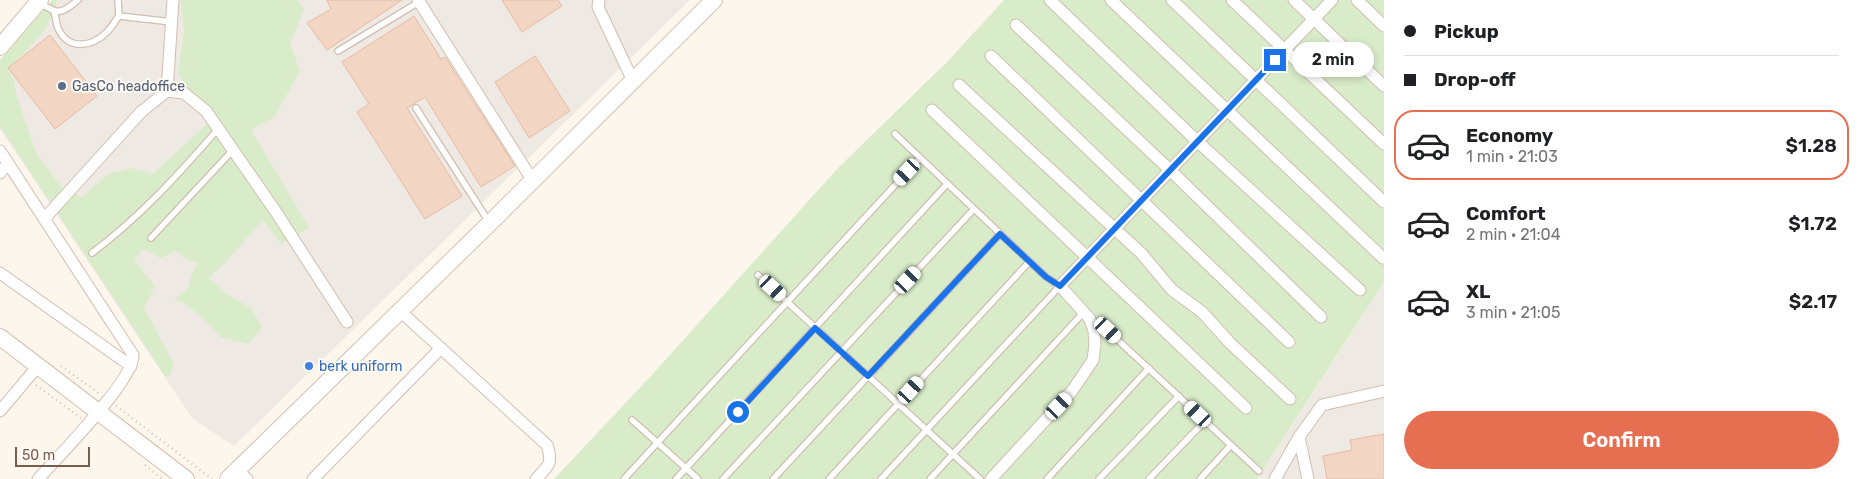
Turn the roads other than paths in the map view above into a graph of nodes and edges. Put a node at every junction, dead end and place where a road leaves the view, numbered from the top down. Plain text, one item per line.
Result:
1 (78, 0) edge
2 (118, 0) edge
3 (173, 0) edge
4 (599, 0) edge
5 (714, 0) edge
6 (1050, 0) edge
7 (1111, 0) edge
8 (1172, 0) edge
9 (1232, 0) edge
10 (1294, 0) edge
11 (1332, 0) edge
12 (1357, 0) edge
13 (39, 1) edge
14 (419, 1) edge
15 (54, 12) junction
16 (119, 16) junction
17 (1314, 18) junction
18 (172, 22) junction
19 (1016, 25) dead end
20 (1384, 26) edge
21 (0, 47) edge
22 (1284, 50) junction
23 (338, 51) dead end
24 (991, 56) dead end
25 (1256, 79) junction
26 (633, 81) junction
27 (959, 85) dead end
28 (1384, 86) edge
29 (167, 91) junction
30 (416, 108) dead end
31 (932, 110) dead end
32 (1227, 110) junction
33 (218, 129) junction
34 (895, 134) dead end
35 (1197, 141) junction
36 (1384, 144) edge
37 (233, 150) junction
38 (0, 151) edge
39 (920, 158) junction
40 (8, 163) junction
41 (1170, 170) junction
42 (0, 173) edge
43 (533, 181) junction
44 (947, 184) junction
45 (1141, 200) junction
46 (1384, 202) edge
47 (974, 209) junction
48 (45, 218) junction
49 (490, 223) junction
50 (1114, 229) junction
51 (1000, 234) junction
52 (151, 238) dead end
53 (92, 253) dead end
54 (1087, 257) junction
55 (1384, 258) edge
56 (1029, 262) junction
57 (0, 273) edge
58 (758, 275) dead end
59 (1060, 286) junction
60 (1360, 290) dead end
61 (788, 302) junction
62 (400, 311) junction
63 (1086, 316) junction
64 (1321, 317) dead end
65 (347, 322) dead end
66 (815, 328) junction
67 (0, 337) edge
68 (1289, 342) dead end
69 (441, 348) junction
70 (841, 352) junction
71 (38, 366) junction
72 (132, 366) junction
73 (1149, 368) junction
74 (868, 376) junction
75 (1384, 391) edge
76 (1178, 396) junction
77 (1290, 399) dead end
78 (898, 404) junction
79 (1246, 408) dead end
80 (0, 411) edge
81 (93, 417) junction
82 (632, 420) dead end
83 (1205, 421) junction
84 (926, 430) junction
85 (1300, 437) junction
86 (658, 442) junction
87 (1231, 445) junction
88 (953, 454) junction
89 (686, 468) junction
90 (1259, 471) dead end
91 (237, 476) edge
92 (38, 479) edge
93 (186, 479) edge
94 (313, 479) edge
95 (536, 479) edge
96 (624, 479) edge
97 (676, 479) edge
98 (698, 479) edge
99 (722, 479) edge
100 (773, 479) edge
101 (829, 479) edge
102 (881, 479) edge
103 (930, 479) edge
104 (980, 479) edge
105 (991, 479) edge
106 (1047, 479) edge
107 (1099, 479) edge
108 (1149, 479) edge
109 (1200, 479) edge
110 (1275, 479) edge
111 (1308, 479) edge

1 - 15 lane
2 - 16 lane
3 - 18 street
4 - 26 street
5 - 26 street
6 - 35 street
7 - 32 street
8 - 25 street
9 - 22 street
10 - 17 street
11 - 17 street
12 - 20 street
13 - 15 lane
13 - 21 street
14 - 23 lane
14 - 43 street
15 - 16 lane
16 - 18 lane
17 - 22 street
17 - 28 street
18 - 29 street
19 - 41 street
22 - 25 street
22 - 36 street
24 - 45 street
25 - 32 street
25 - 46 street
26 - 43 street
27 - 50 street
29 - 33 street
29 - 48 street
30 - 49 lane
31 - 54 street
32 - 35 street
32 - 55 street
33 - 37 street
33 - 53 lane
34 - 39 lane
35 - 41 street
35 - 60 street
37 - 52 lane
37 - 65 street
38 - 40 street
39 - 44 lane
39 - 61 lane
40 - 42 street
40 - 48 street
41 - 45 street
41 - 64 street
43 - 49 street
44 - 47 lane
44 - 66 lane
45 - 50 street
45 - 68 street
47 - 51 lane
47 - 70 lane
48 - 72 street
49 - 62 street
50 - 54 street
50 - 77 street
51 - 56 lane
51 - 74 lane
54 - 59 street
54 - 79 street
56 - 59 lane
56 - 78 lane
57 - 72 street
58 - 61 lane
59 - 63 street
59 - 84 lane
61 - 66 lane
61 - 86 lane
62 - 69 street
62 - 91 street
63 - 73 lane
63 - 88 lane
63 - 105 street
66 - 70 lane
66 - 89 lane
67 - 71 street
69 - 94 street
69 - 95 street
70 - 74 lane
70 - 99 lane
71 - 80 street
71 - 81 street
72 - 81 street
73 - 76 lane
73 - 106 lane
74 - 78 lane
74 - 100 lane
75 - 85 street
76 - 83 lane
76 - 107 lane
78 - 84 lane
78 - 101 lane
81 - 92 street
81 - 93 street
82 - 86 lane
83 - 87 lane
83 - 108 lane
84 - 88 lane
84 - 102 lane
85 - 110 street
85 - 111 street
86 - 89 lane
86 - 96 lane
87 - 90 lane
87 - 109 lane
88 - 103 lane
88 - 104 lane
89 - 97 lane
89 - 98 lane

